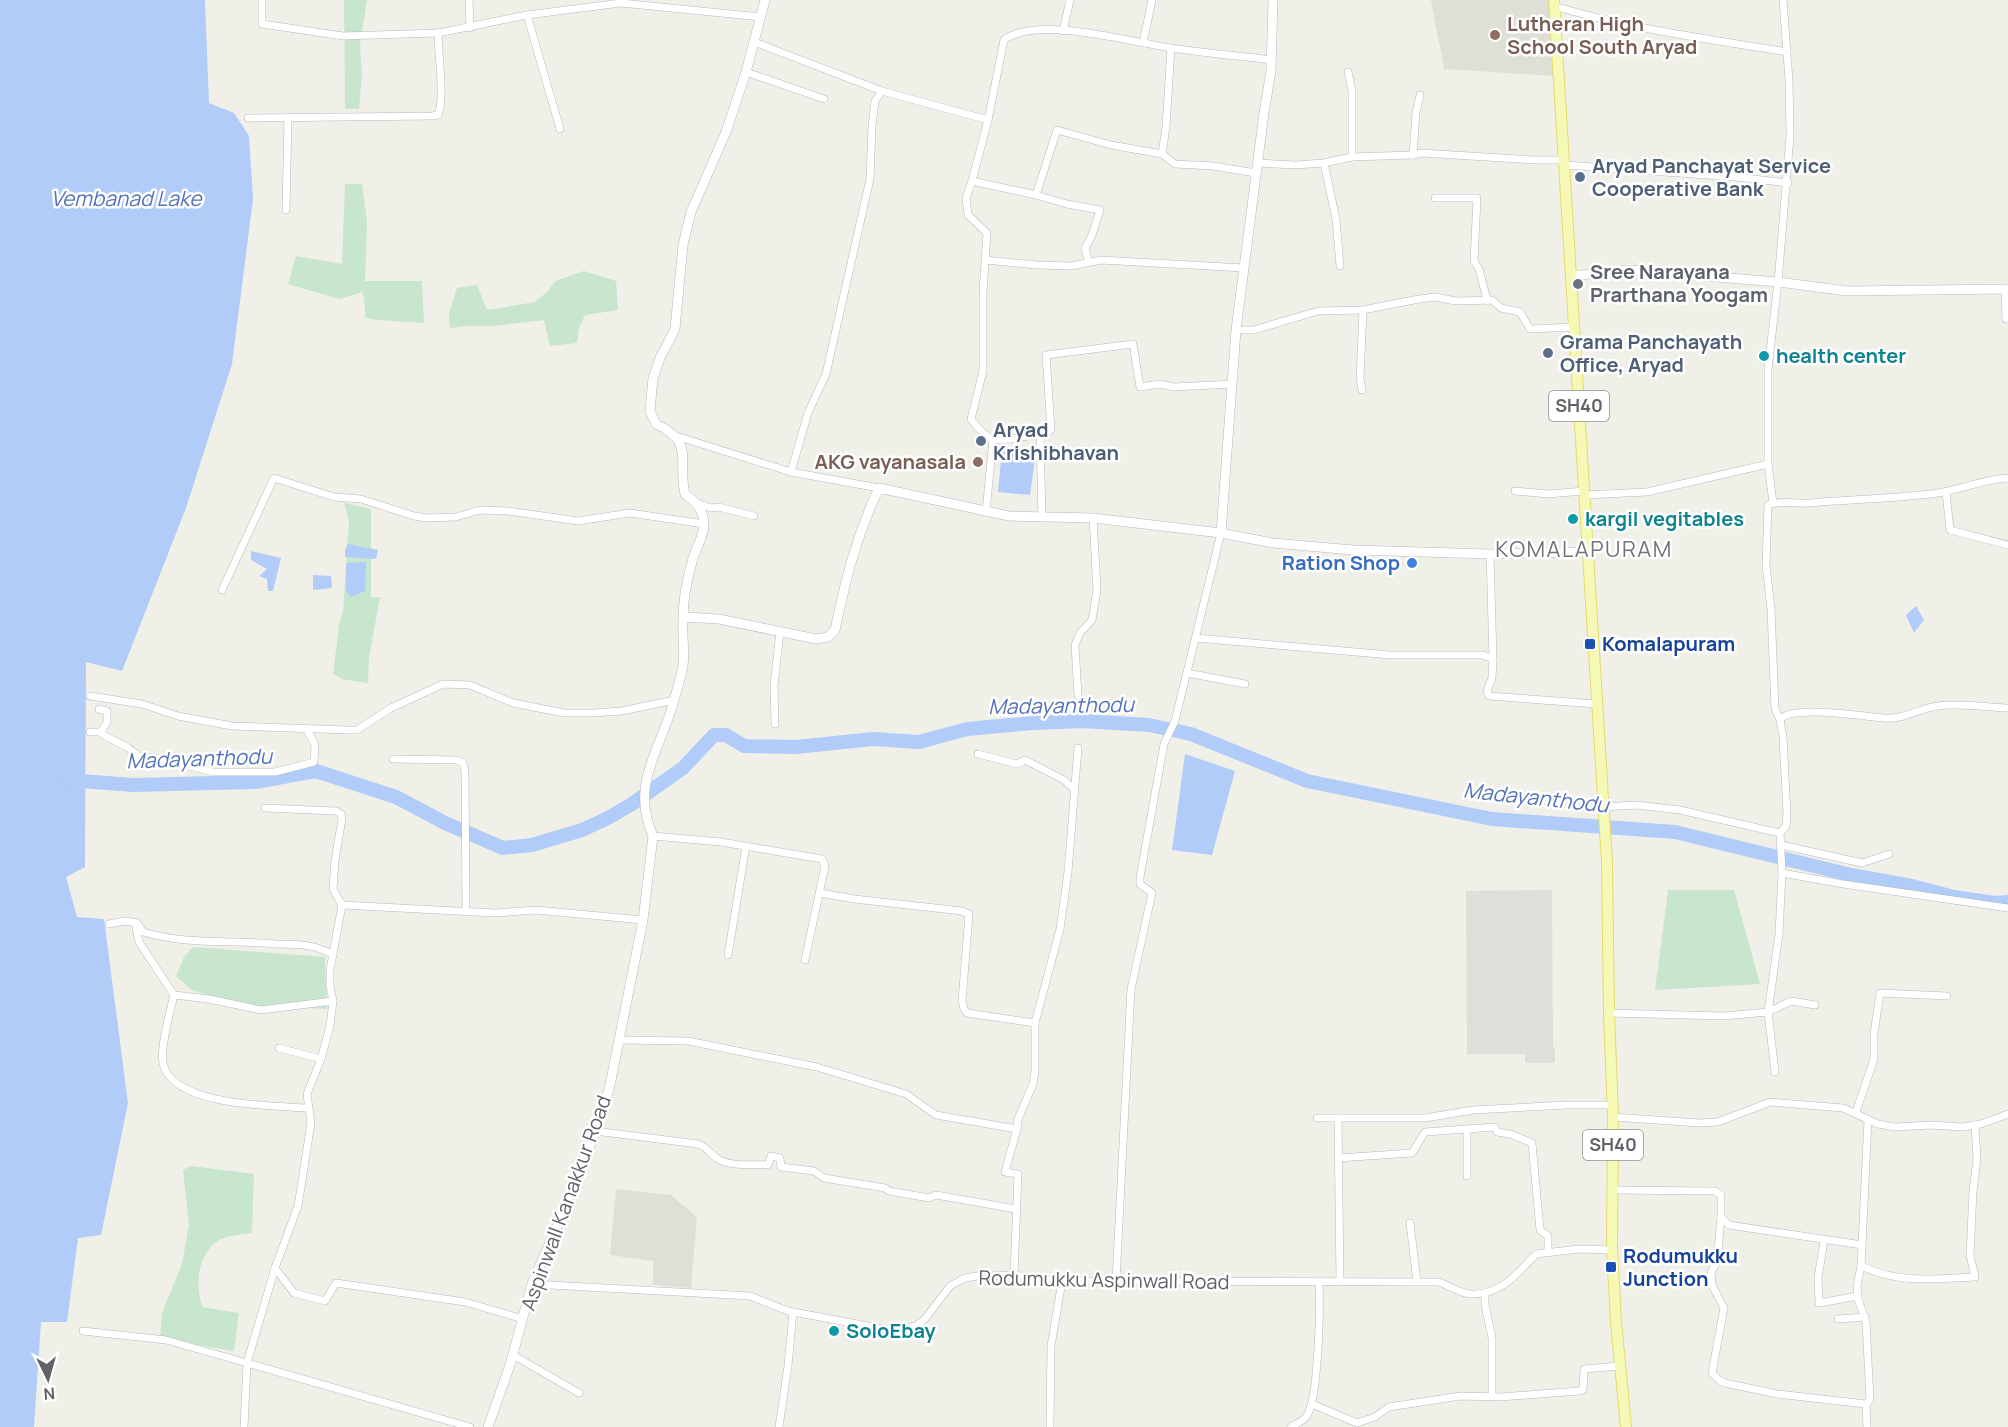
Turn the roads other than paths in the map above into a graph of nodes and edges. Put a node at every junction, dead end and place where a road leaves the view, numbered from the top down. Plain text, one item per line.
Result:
1 (262, 0) edge
2 (469, 0) edge
3 (765, 0) edge
4 (1070, 0) edge
5 (1152, 0) edge
6 (1273, 0) edge
7 (1783, 0) edge
8 (1554, 3) edge
9 (527, 15) junction
10 (761, 17) junction
11 (470, 28) junction
12 (1063, 31) junction
13 (438, 33) junction
14 (754, 42) junction
15 (1143, 43) junction
16 (1171, 48) junction
17 (1787, 52) junction
18 (1272, 60) junction
19 (746, 72) junction
20 (1348, 72) dead end
21 (882, 91) junction
22 (1420, 95) dead end
23 (824, 99) dead end
24 (249, 118) dead end
25 (288, 118) junction
26 (988, 120) junction
27 (560, 129) dead end
28 (1162, 154) junction
29 (1413, 155) junction
30 (1352, 158) junction
31 (1564, 162) junction
32 (1258, 163) junction
33 (1324, 163) junction
34 (1256, 173) junction
35 (972, 181) junction
36 (1788, 183) junction
37 (1036, 195) junction
38 (1435, 198) dead end
39 (286, 210) dead end
40 (985, 260) junction
41 (1089, 263) junction
42 (1340, 266) dead end
43 (1244, 268) junction
44 (1571, 276) junction
45 (1778, 282) junction
46 (2006, 289) edge
47 (1487, 300) junction
48 (1363, 309) junction
49 (2008, 319) edge
50 (1574, 327) junction
51 (1236, 330) junction
52 (1232, 384) junction
53 (1362, 390) dead end
54 (1041, 435) junction
55 (676, 436) junction
56 (993, 439) junction
57 (1768, 464) junction
58 (791, 472) junction
59 (2008, 478) edge
60 (879, 488) junction
61 (1515, 491) dead end
62 (1946, 492) junction
63 (1584, 493) junction
64 (697, 503) junction
65 (1773, 503) junction
66 (711, 508) junction
67 (986, 512) junction
68 (754, 516) dead end
69 (1042, 518) junction
70 (1093, 518) junction
71 (703, 519) junction
72 (1221, 533) junction
73 (2008, 545) edge
74 (1587, 552) junction
75 (1490, 554) junction
76 (222, 590) dead end
77 (683, 617) junction
78 (780, 631) junction
79 (1196, 638) junction
80 (1493, 659) junction
81 (1187, 673) junction
82 (1245, 684) dead end
83 (90, 696) dead end
84 (1077, 696) dead end
85 (674, 700) junction
86 (1596, 704) junction
87 (2008, 708) edge
88 (99, 709) dead end
89 (1780, 720) junction
90 (775, 724) dead end
91 (306, 728) junction
92 (90, 732) dead end
93 (100, 732) junction
94 (1077, 748) dead end
95 (978, 754) dead end
96 (393, 759) dead end
97 (1074, 789) junction
98 (265, 808) dead end
99 (1602, 810) junction
100 (1780, 833) junction
101 (653, 836) junction
102 (746, 846) junction
103 (1781, 849) junction
104 (1889, 854) dead end
105 (1782, 873) junction
106 (820, 893) junction
107 (342, 905) junction
108 (2008, 908) edge
109 (466, 911) junction
110 (643, 920) junction
111 (135, 922) junction
112 (109, 924) dead end
113 (333, 955) junction
114 (728, 955) dead end
115 (805, 960) dead end
116 (174, 995) junction
117 (1947, 996) dead end
118 (333, 1000) junction
119 (1815, 1005) dead end
120 (1768, 1012) junction
121 (1609, 1013) junction
122 (1035, 1023) junction
123 (619, 1040) junction
124 (279, 1048) dead end
125 (321, 1059) junction
126 (1775, 1072) dead end
127 (1612, 1105) junction
128 (308, 1108) junction
129 (1856, 1113) junction
130 (2008, 1114) edge
131 (1613, 1117) junction
132 (1317, 1118) dead end
133 (1338, 1118) junction
134 (1868, 1120) junction
135 (1975, 1125) junction
136 (1017, 1129) junction
137 (1467, 1129) junction
138 (595, 1131) junction
139 (1338, 1158) junction
140 (1467, 1176) dead end
141 (1612, 1190) junction
142 (1016, 1209) junction
143 (1721, 1217) junction
144 (1410, 1223) dead end
145 (1824, 1240) junction
146 (1862, 1245) junction
147 (1612, 1251) junction
148 (1548, 1253) junction
149 (1861, 1266) junction
150 (275, 1268) junction
151 (1014, 1275) junction
152 (1062, 1281) junction
153 (1116, 1281) junction
154 (1319, 1282) junction
155 (1340, 1282) junction
156 (1417, 1282) junction
157 (532, 1284) junction
158 (1485, 1293) junction
159 (1858, 1296) junction
160 (793, 1312) junction
161 (1865, 1317) junction
162 (1838, 1318) dead end
163 (523, 1319) junction
164 (83, 1331) dead end
165 (513, 1355) junction
166 (247, 1363) junction
167 (1620, 1366) junction
168 (579, 1392) dead end
169 (1492, 1396) junction
170 (1312, 1404) junction
171 (1866, 1404) junction
172 (244, 1427) edge
173 (470, 1427) edge
174 (488, 1427) edge
175 (779, 1427) edge
176 (1050, 1427) edge
177 (1291, 1427) edge
178 (1626, 1427) edge
179 (1867, 1427) edge

1 - 13 street
2 - 11 street
3 - 10 main road
4 - 12 street
5 - 15 street
6 - 18 main road
7 - 17 street
8 - 17 street
8 - 31 main road, SH40
9 - 10 street
9 - 11 street
9 - 27 street
10 - 14 main road
11 - 13 street
12 - 15 street
12 - 26 street
13 - 25 street
14 - 19 main road
14 - 21 street
15 - 16 street
16 - 18 street
16 - 28 street
17 - 36 street
18 - 32 main road
19 - 23 street
19 - 55 main road
20 - 30 street
21 - 26 street
21 - 58 street
22 - 29 street
24 - 25 street
25 - 39 street
26 - 35 street
28 - 34 street
28 - 37 street
29 - 30 street
29 - 31 street
30 - 33 street
31 - 36 street
31 - 44 main road, SH40
32 - 33 street
32 - 34 main road
33 - 42 street
34 - 43 main road
35 - 37 street
35 - 40 street
36 - 45 street
37 - 41 street
38 - 47 street
40 - 41 street
40 - 56 street
41 - 43 street
43 - 51 main road
44 - 45 main road
44 - 50 main road, SH40
45 - 46 main road
45 - 57 street
46 - 49 street
47 - 48 street
47 - 50 street
48 - 51 street
48 - 53 street
50 - 63 main road, SH40
51 - 52 main road
52 - 54 street
52 - 72 main road
54 - 56 street
54 - 69 street
55 - 58 street
55 - 64 main road
56 - 67 street
57 - 63 street
57 - 65 street
58 - 60 street
59 - 62 street
60 - 67 main road
60 - 78 main road
61 - 63 street
62 - 65 street
62 - 73 street
63 - 74 main road, SH40
64 - 66 street
64 - 71 main road
65 - 89 street
66 - 68 street
66 - 71 street
67 - 69 main road
69 - 70 main road
70 - 72 main road
70 - 84 street
71 - 76 street
71 - 77 main road
72 - 75 main road
72 - 79 street
74 - 75 main road
74 - 86 main road, SH40
75 - 80 street
77 - 78 main road
77 - 85 main road
78 - 90 street
79 - 80 street
79 - 81 street
80 - 86 street
81 - 82 street
81 - 153 street
83 - 91 street
85 - 91 street
85 - 101 main road, Aspinwall Kanakkur Road
86 - 99 main road, SH40
87 - 89 street
88 - 93 street
89 - 100 street
91 - 93 street
92 - 93 street
94 - 97 street
95 - 97 street
96 - 109 street
97 - 122 street
98 - 107 street
99 - 100 street
99 - 121 main road, SH40
100 - 103 street
101 - 102 street
101 - 110 main road, Aspinwall Kanakkur Road
102 - 106 street
102 - 114 street
103 - 104 street
103 - 105 street
105 - 108 street
105 - 120 street
106 - 115 street
106 - 122 street
107 - 109 street
107 - 113 street
109 - 110 street
110 - 123 main road, Aspinwall Kanakkur Road
111 - 112 street
111 - 113 street
111 - 116 street
113 - 118 street
116 - 118 street
116 - 128 street
117 - 129 street
118 - 125 street
119 - 120 street
120 - 121 street
120 - 126 street
121 - 127 main road, SH40
122 - 136 street
123 - 136 street
123 - 138 main road, Aspinwall Kanakkur Road
124 - 125 street
125 - 128 street
127 - 131 main road, SH40
127 - 133 street
128 - 150 street
129 - 131 street
129 - 134 street
130 - 135 street
131 - 141 main road, SH40
132 - 133 street
133 - 139 street
134 - 135 street
134 - 146 street
135 - 149 street
136 - 142 street
137 - 139 street
137 - 140 street
137 - 148 street
138 - 142 street
138 - 157 main road, Aspinwall Kanakkur Road
139 - 155 street
141 - 143 street
141 - 147 main road, SH40
142 - 151 street
143 - 145 street
143 - 171 street
144 - 156 street
145 - 146 street
145 - 159 street
146 - 149 street
147 - 148 street
147 - 167 main road, SH40
148 - 158 street
149 - 159 street
150 - 163 street
150 - 166 street
151 - 152 street, Rodumukku Aspinwall Road
151 - 160 street, Rodumukku Aspinwall Road
152 - 153 street, Rodumukku Aspinwall Road
152 - 176 street
153 - 154 street, Rodumukku Aspinwall Road
154 - 155 street, Rodumukku Aspinwall Road
154 - 170 street
155 - 156 street, Rodumukku Aspinwall Road
156 - 158 street, Rodumukku Aspinwall Road
157 - 160 street, Rodumukku Aspinwall Road
157 - 163 main road, Aspinwall Kanakkur Road
158 - 169 street
159 - 161 street
160 - 175 street
161 - 162 street
161 - 171 street
163 - 165 main road, Aspinwall Kanakkur Road
164 - 166 street
165 - 168 street
165 - 174 main road, Aspinwall Kanakkur Road
166 - 172 street
166 - 173 street
167 - 169 street
167 - 178 main road, SH40
169 - 170 street
170 - 177 street
171 - 179 street

